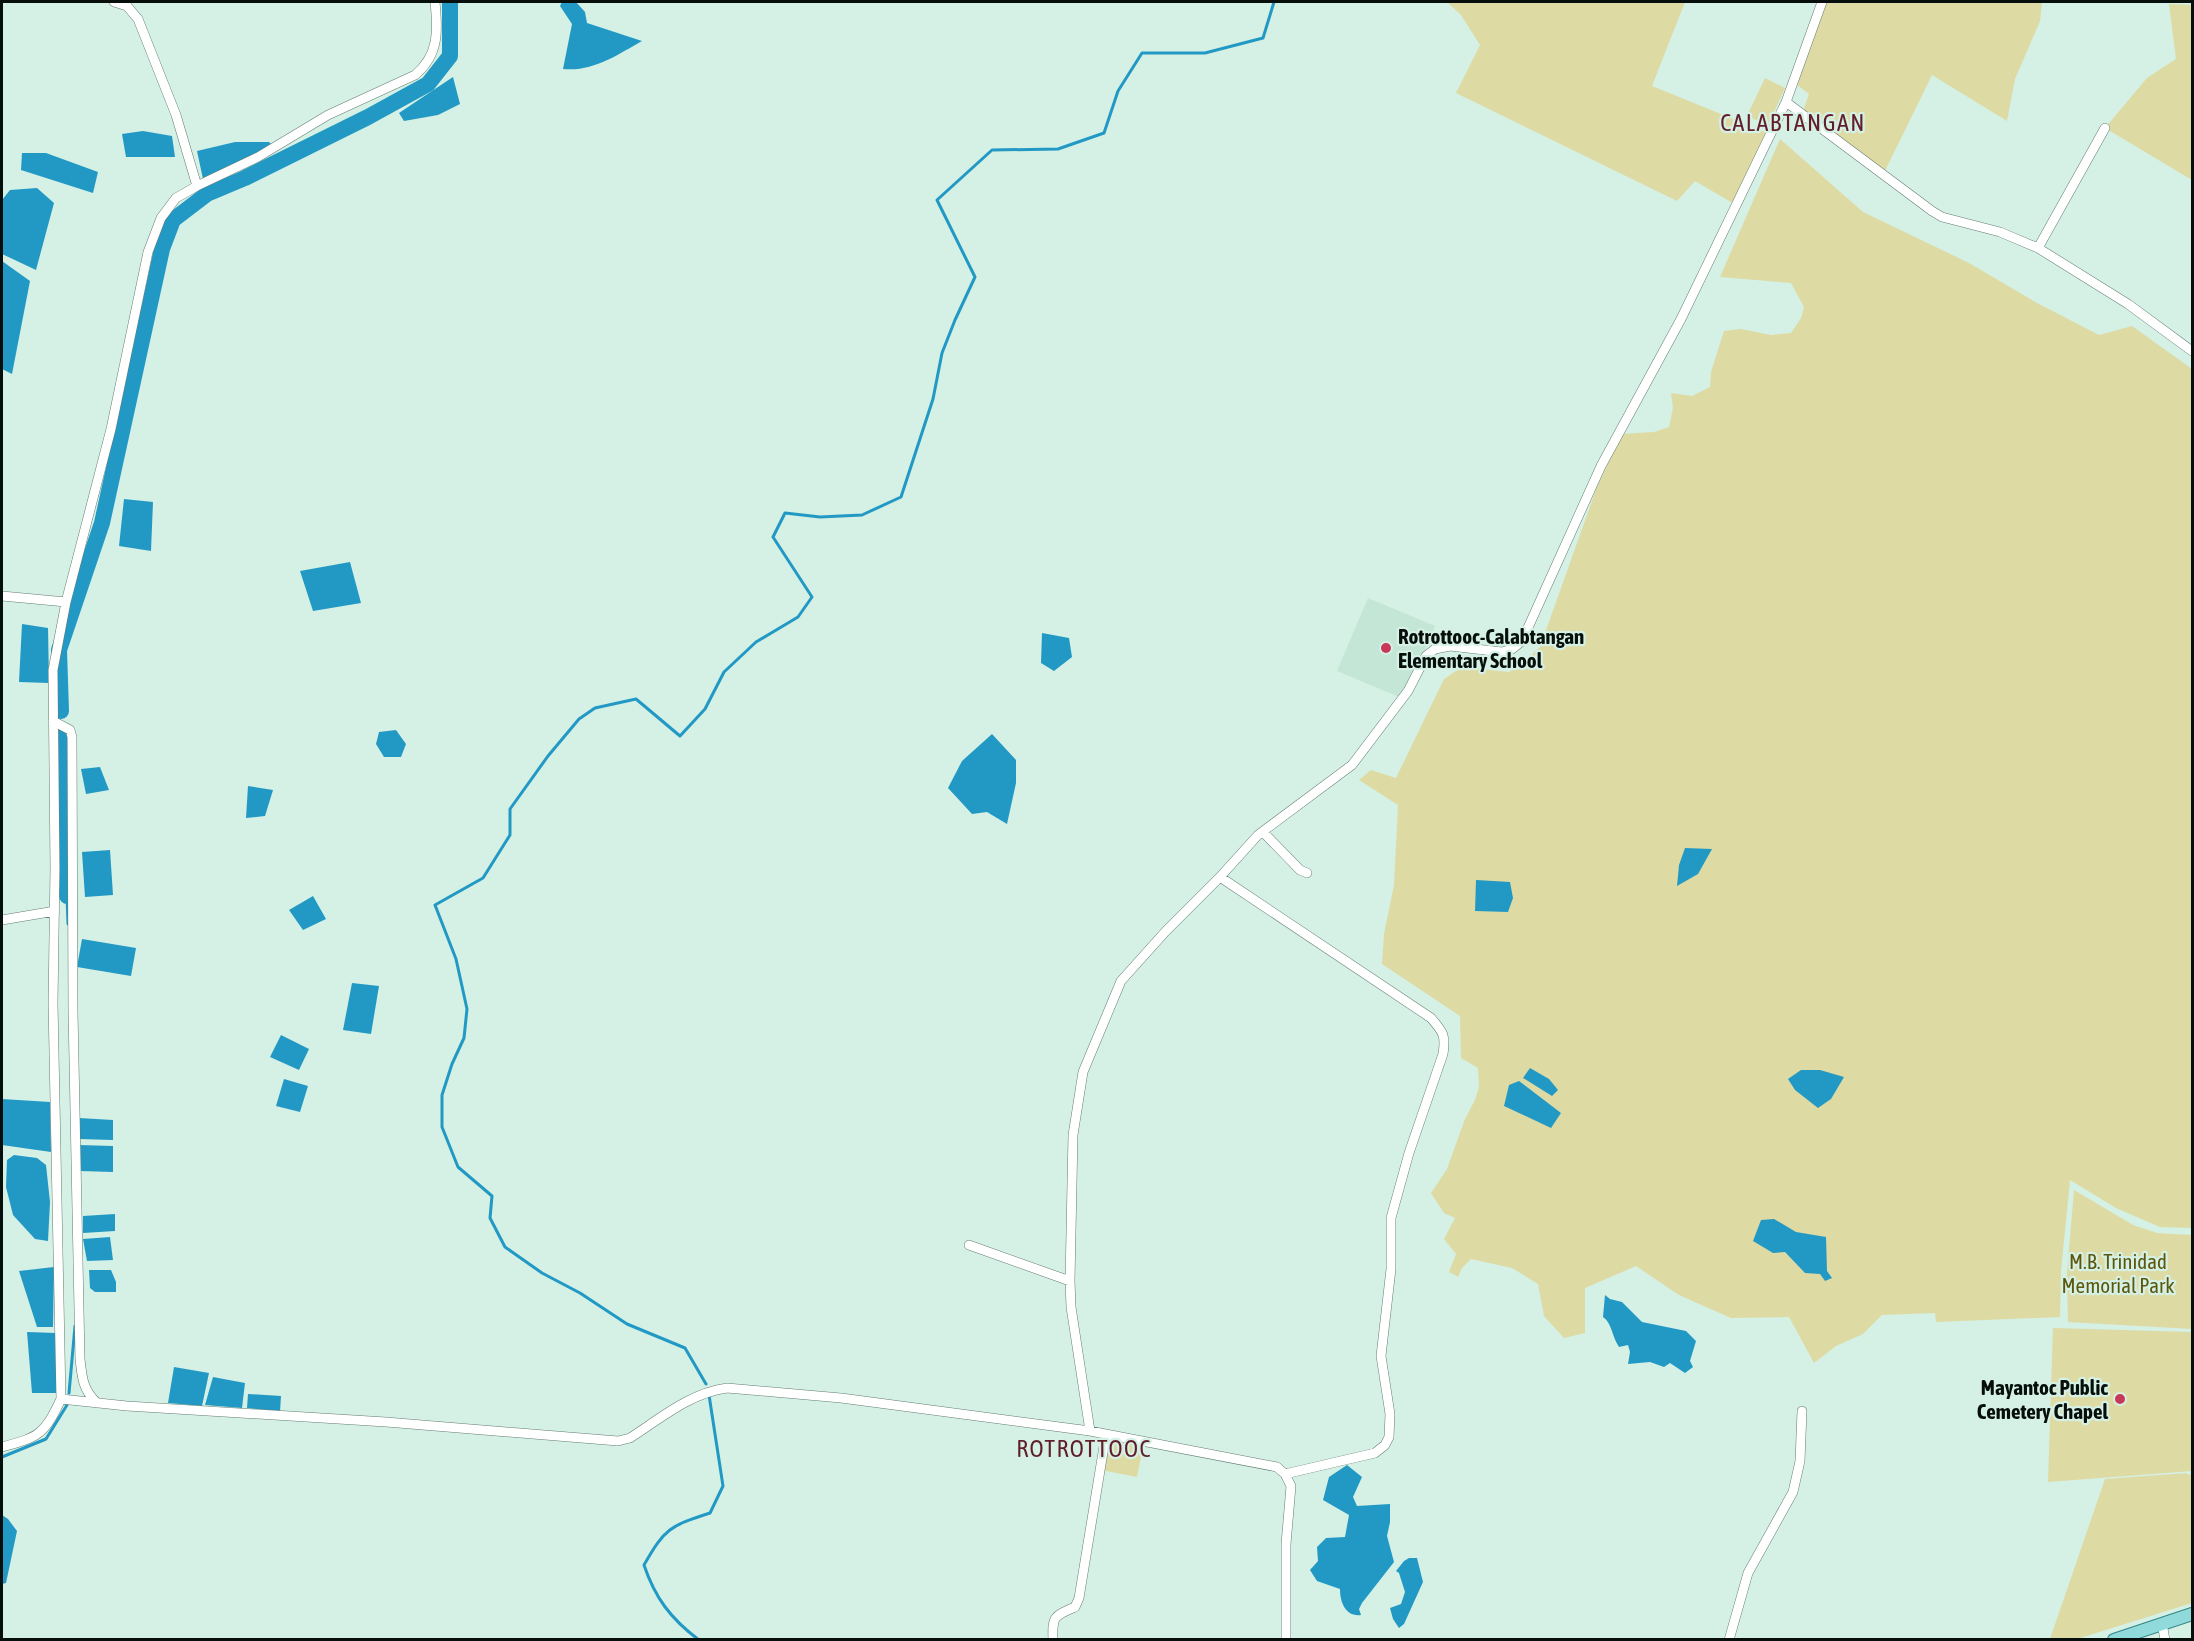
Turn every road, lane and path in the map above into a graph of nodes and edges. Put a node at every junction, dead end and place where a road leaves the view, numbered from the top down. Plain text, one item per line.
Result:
1 (114, 2) edge
2 (435, 2) edge
3 (1822, 2) edge
4 (1786, 102) junction
5 (2105, 128) dead end
6 (197, 186) junction
7 (2038, 248) junction
8 (2193, 351) edge
9 (2, 596) edge
10 (66, 602) junction
11 (53, 721) junction
12 (1263, 832) junction
13 (1307, 873) dead end
14 (1220, 877) junction
15 (55, 911) junction
16 (2, 920) edge
17 (969, 1245) dead end
18 (1070, 1281) junction
19 (61, 1399) junction
20 (97, 1403) junction
21 (1802, 1412) dead end
22 (1090, 1431) junction
23 (1106, 1434) junction
24 (2, 1447) edge
25 (1285, 1474) junction
26 (2193, 1614) edge
27 (2162, 1623) junction
28 (1053, 1640) edge
29 (1286, 1640) edge
30 (1729, 1640) edge
31 (2114, 1640) edge
32 (2165, 1640) edge

1 - 6 street
2 - 6 street
3 - 4 street
4 - 7 street
4 - 12 street
5 - 7 street
6 - 10 street
7 - 8 street
9 - 10 street
10 - 11 street
11 - 15 street
11 - 20 street
12 - 13 street
12 - 14 street
14 - 18 street
14 - 25 street
15 - 16 street
15 - 19 street
17 - 18 street
18 - 22 street
19 - 20 street
19 - 24 street
20 - 22 street
21 - 30 street
22 - 23 street
23 - 25 street
23 - 28 street
25 - 29 street
26 - 27 main road
27 - 31 main road
27 - 32 street

